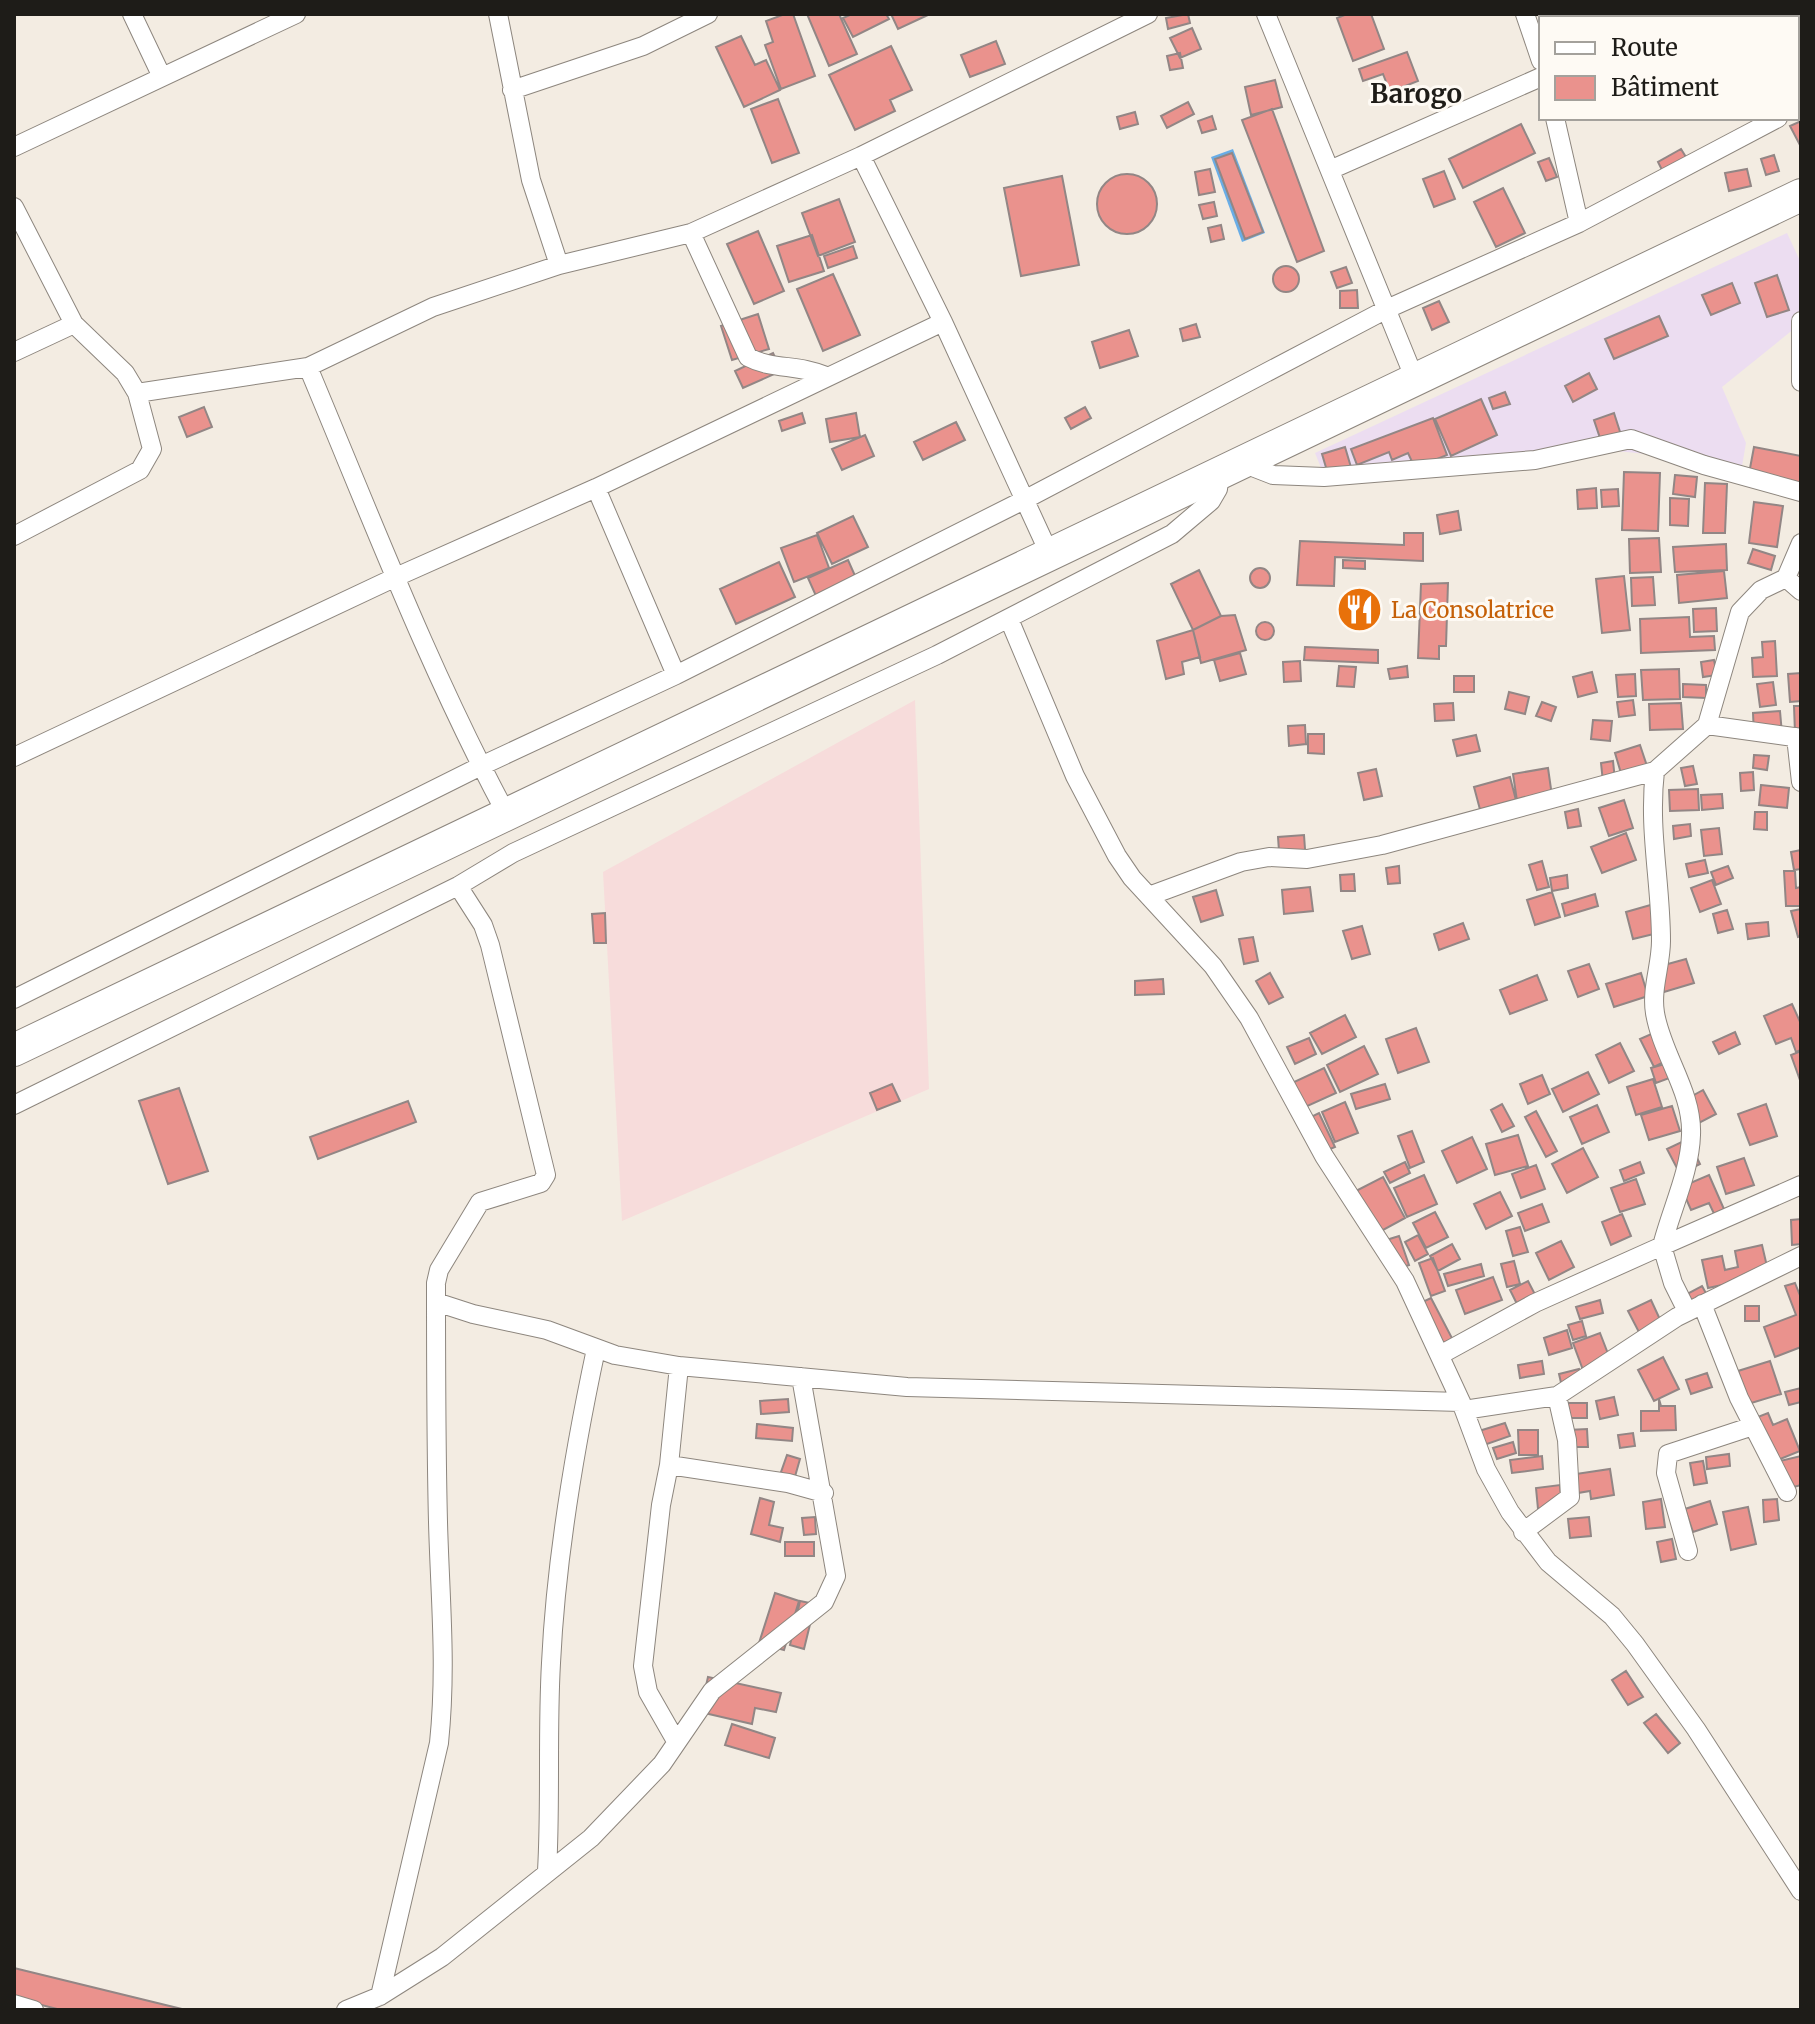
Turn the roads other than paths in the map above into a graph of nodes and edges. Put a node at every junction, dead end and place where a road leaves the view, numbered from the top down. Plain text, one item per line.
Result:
1 (132, 14) edge
2 (296, 14) edge
3 (498, 14) edge
4 (708, 14) edge
5 (1148, 14) edge
6 (1266, 14) edge
7 (1525, 14) edge
8 (1118, 20) edge
9 (1539, 55) edge
10 (162, 77) junction
11 (1539, 78) edge
12 (512, 90) junction
13 (1555, 120) edge
14 (1774, 120) edge
15 (14, 147) edge
16 (861, 156) junction
17 (1330, 170) junction
18 (1801, 195) edge
19 (14, 207) edge
20 (1579, 223) junction
21 (691, 233) junction
22 (559, 265) junction
23 (1387, 309) junction
24 (1801, 321) edge
25 (943, 322) junction
26 (74, 324) junction
27 (14, 352) edge
28 (308, 367) junction
29 (826, 376) junction
30 (1416, 382) junction
31 (1801, 382) edge
32 (137, 393) junction
33 (1233, 466) junction
34 (596, 488) junction
35 (1801, 492) edge
36 (1026, 499) junction
37 (14, 536) edge
38 (1801, 543) edge
39 (1050, 555) junction
40 (396, 577) junction
41 (1786, 578) junction
42 (1801, 591) edge
43 (1009, 619) junction
44 (676, 675) junction
45 (1707, 725) junction
46 (1798, 737) edge
47 (14, 757) edge
48 (481, 766) junction
49 (1655, 771) junction
50 (1801, 782) edge
51 (507, 815) junction
52 (458, 886) junction
53 (1149, 896) junction
54 (14, 999) edge
55 (14, 1050) edge
56 (14, 1105) edge
57 (1801, 1185) edge
58 (1662, 1246) junction
59 (1801, 1256) edge
60 (436, 1302) junction
61 (1695, 1308) junction
62 (596, 1349) junction
63 (1440, 1355) junction
64 (679, 1366) junction
65 (801, 1377) junction
66 (1557, 1396) junction
67 (1463, 1406) junction
68 (1753, 1426) junction
69 (669, 1465) junction
70 (1787, 1492) dead end
71 (824, 1493) junction
72 (1523, 1532) junction
73 (1688, 1551) dead end
74 (676, 1741) junction
75 (547, 1871) junction
76 (1801, 1891) edge
77 (380, 1996) junction
78 (14, 2004) edge
79 (34, 2010) edge
80 (346, 2010) edge

1 - 10 street
2 - 10 street
3 - 12 street
4 - 12 street
5 - 8 street
6 - 17 street
7 - 9 street
8 - 16 street
10 - 15 street
11 - 17 street
12 - 22 street
13 - 20 street
14 - 20 street
16 - 21 street
16 - 25 street
17 - 23 street
18 - 30 highway
19 - 26 street
20 - 23 street
21 - 22 street
21 - 29 street
22 - 28 street
23 - 30 street
23 - 36 street
24 - 31 street
25 - 29 street
25 - 36 street
26 - 27 street
26 - 32 street
28 - 32 street
28 - 40 street
29 - 34 street
30 - 33 highway
32 - 37 street
33 - 35 street
33 - 39 highway
33 - 43 street
34 - 40 street
34 - 44 street
36 - 39 street
36 - 44 street
38 - 41 street
39 - 51 highway
40 - 47 street
40 - 48 street
41 - 42 street
41 - 45 street
43 - 52 street
43 - 53 street
44 - 48 street
45 - 46 street
45 - 49 street
46 - 50 street
48 - 51 street
48 - 54 street
49 - 53 street
49 - 58 street
51 - 55 highway
52 - 56 street
52 - 60 street
53 - 63 street
57 - 58 street
58 - 61 street
58 - 63 street
59 - 61 street
60 - 62 street
60 - 77 street
61 - 66 street
61 - 68 street
62 - 64 street
62 - 75 street
63 - 67 street
64 - 65 street
64 - 69 street
65 - 67 street
65 - 71 street
66 - 67 street
66 - 72 street
67 - 72 street
68 - 70 street
68 - 73 street
69 - 71 street
69 - 74 street
71 - 74 street
72 - 76 street
74 - 75 street
75 - 77 street
77 - 80 street
78 - 79 street

